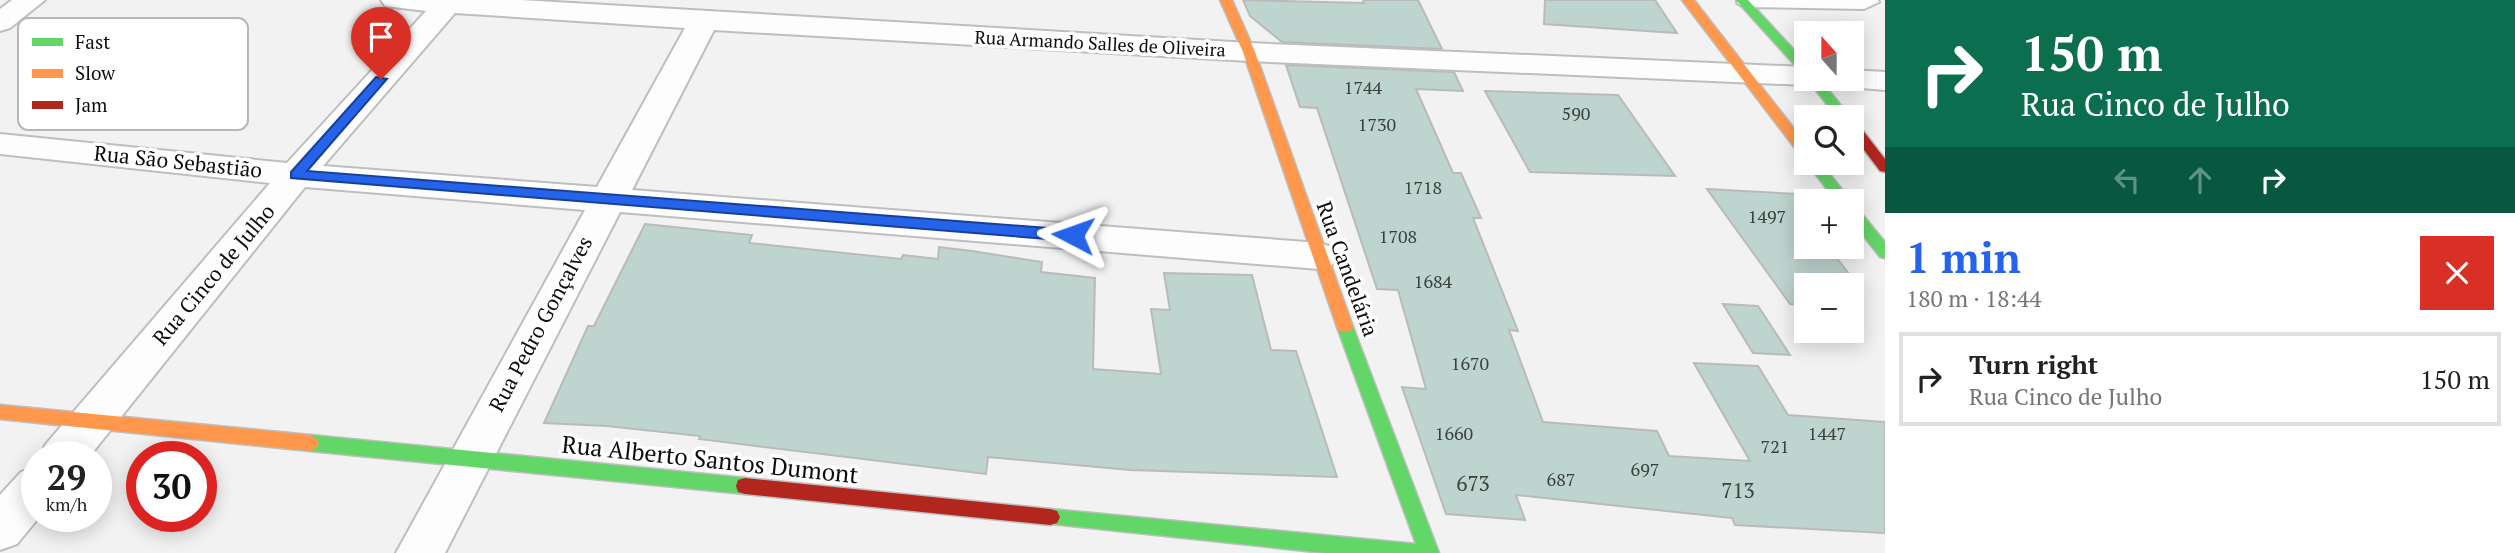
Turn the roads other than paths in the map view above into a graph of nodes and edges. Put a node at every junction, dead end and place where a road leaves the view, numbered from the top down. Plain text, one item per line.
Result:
1 (31, 0) edge
2 (395, 0) edge
3 (1226, 0) edge
4 (1688, 0) edge
5 (1870, 0) edge
6 (450, 1) edge
7 (1743, 2) edge
8 (704, 21) junction
9 (0, 22) edge
10 (1249, 52) junction
11 (1794, 58) edge
12 (1743, 72) junction
13 (1794, 75) edge
14 (1864, 80) edge
15 (1885, 81) edge
16 (1823, 91) edge
17 (1834, 105) edge
18 (1794, 138) edge
19 (1864, 141) edge
20 (0, 144) edge
21 (1885, 168) edge
22 (296, 175) junction
23 (1823, 175) edge
24 (1835, 189) edge
25 (609, 197) junction
26 (1864, 226) edge
27 (1885, 253) edge
28 (1319, 256) junction
29 (0, 412) edge
30 (93, 421) junction
31 (76, 441) edge
32 (468, 458) junction
33 (21, 505) edge
34 (0, 529) edge
35 (420, 553) edge
36 (1415, 553) edge
37 (1429, 553) edge

1 - 9 street
2 - 6 street, Rua Armando Salles de Oliveira
3 - 10 street, Rua Candelária
4 - 12 street
5 - 7 lane
6 - 8 street, Rua Armando Salles de Oliveira
6 - 22 street, Rua Cinco de Julho
7 - 11 street
8 - 10 street, Rua Armando Salles de Oliveira
8 - 25 street, Rua Pedro Gonçalves
10 - 12 street, Rua Armando Salles de Oliveira
10 - 28 street, Rua Candelária
12 - 13 street, Rua Armando Salles de Oliveira
12 - 18 street
14 - 15 street
16 - 17 street
19 - 21 street
20 - 22 street, Rua São Sebastião
22 - 25 street, Rua São Sebastião
22 - 30 street, Rua Cinco de Julho
23 - 24 street
25 - 28 street, Rua São Sebastião
25 - 32 street, Rua Pedro Gonçalves
26 - 27 street
28 - 37 street, Rua Candelária
29 - 30 street, Rua Alberto Santos Dumont
30 - 31 street, Rua Cinco de Julho
30 - 32 street, Rua Alberto Santos Dumont
32 - 35 street, Rua Pedro Gonçalves
32 - 36 street, Rua Alberto Santos Dumont
33 - 34 street

